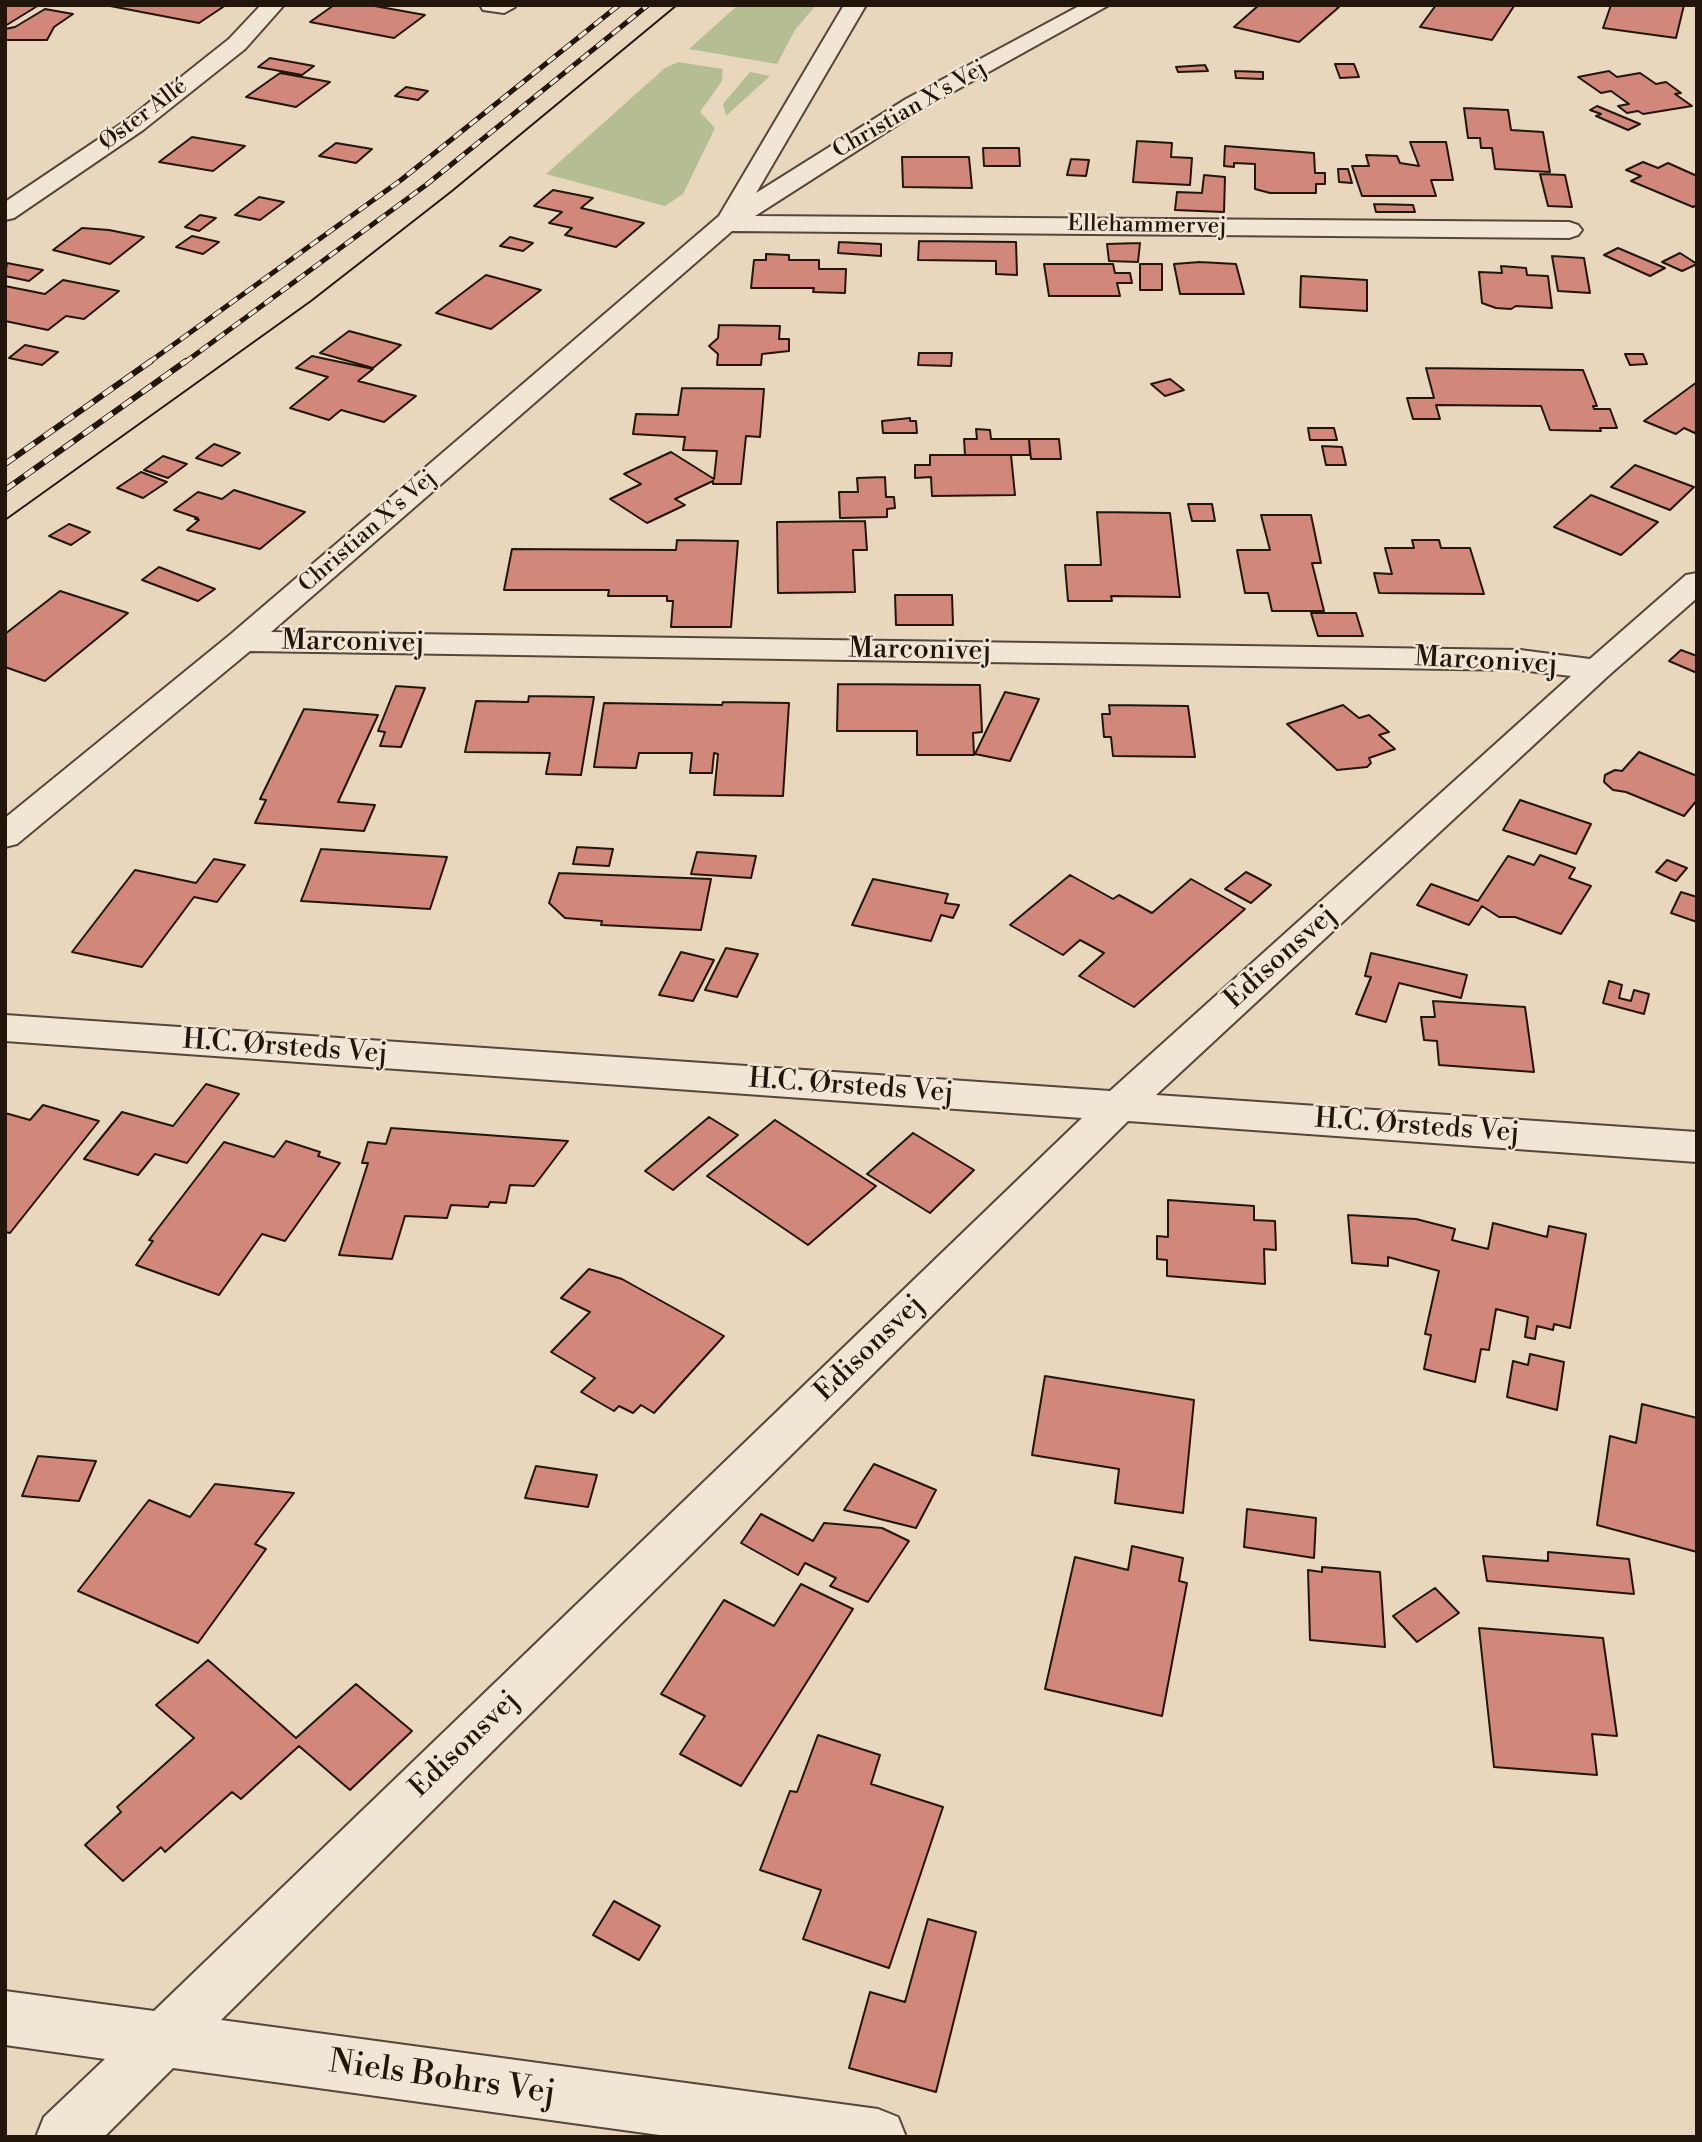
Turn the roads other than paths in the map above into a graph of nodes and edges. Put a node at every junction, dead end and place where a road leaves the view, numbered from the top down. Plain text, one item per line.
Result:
1 (273, 5) edge
2 (855, 5) edge
3 (1098, 5) edge
4 (5, 213) edge
5 (726, 223) junction
6 (1569, 230) dead end
7 (1697, 582) edge
8 (242, 641) junction
9 (1597, 669) junction
10 (5, 836) edge
11 (5, 1028) edge
12 (1119, 1106) junction
13 (1697, 1147) edge
14 (5, 2018) edge
15 (162, 2042) junction
16 (64, 2137) edge
17 (878, 2137) edge

1 - 4 street, Øster Allé
2 - 5 street, Christian X's Vej
3 - 5 street, Christian X's Vej
5 - 6 street, Ellehammervej
5 - 8 street, Christian X's Vej
7 - 9 street, Edisonsvej
8 - 9 street, Marconivej
8 - 10 street, Christian X's Vej
9 - 12 street, Edisonsvej
11 - 12 street, H.C. Ørsteds Vej
12 - 13 street, H.C. Ørsteds Vej
12 - 15 street, Edisonsvej
14 - 15 street, Niels Bohrs Vej
15 - 16 street, Edisonsvej
15 - 17 street, Niels Bohrs Vej

